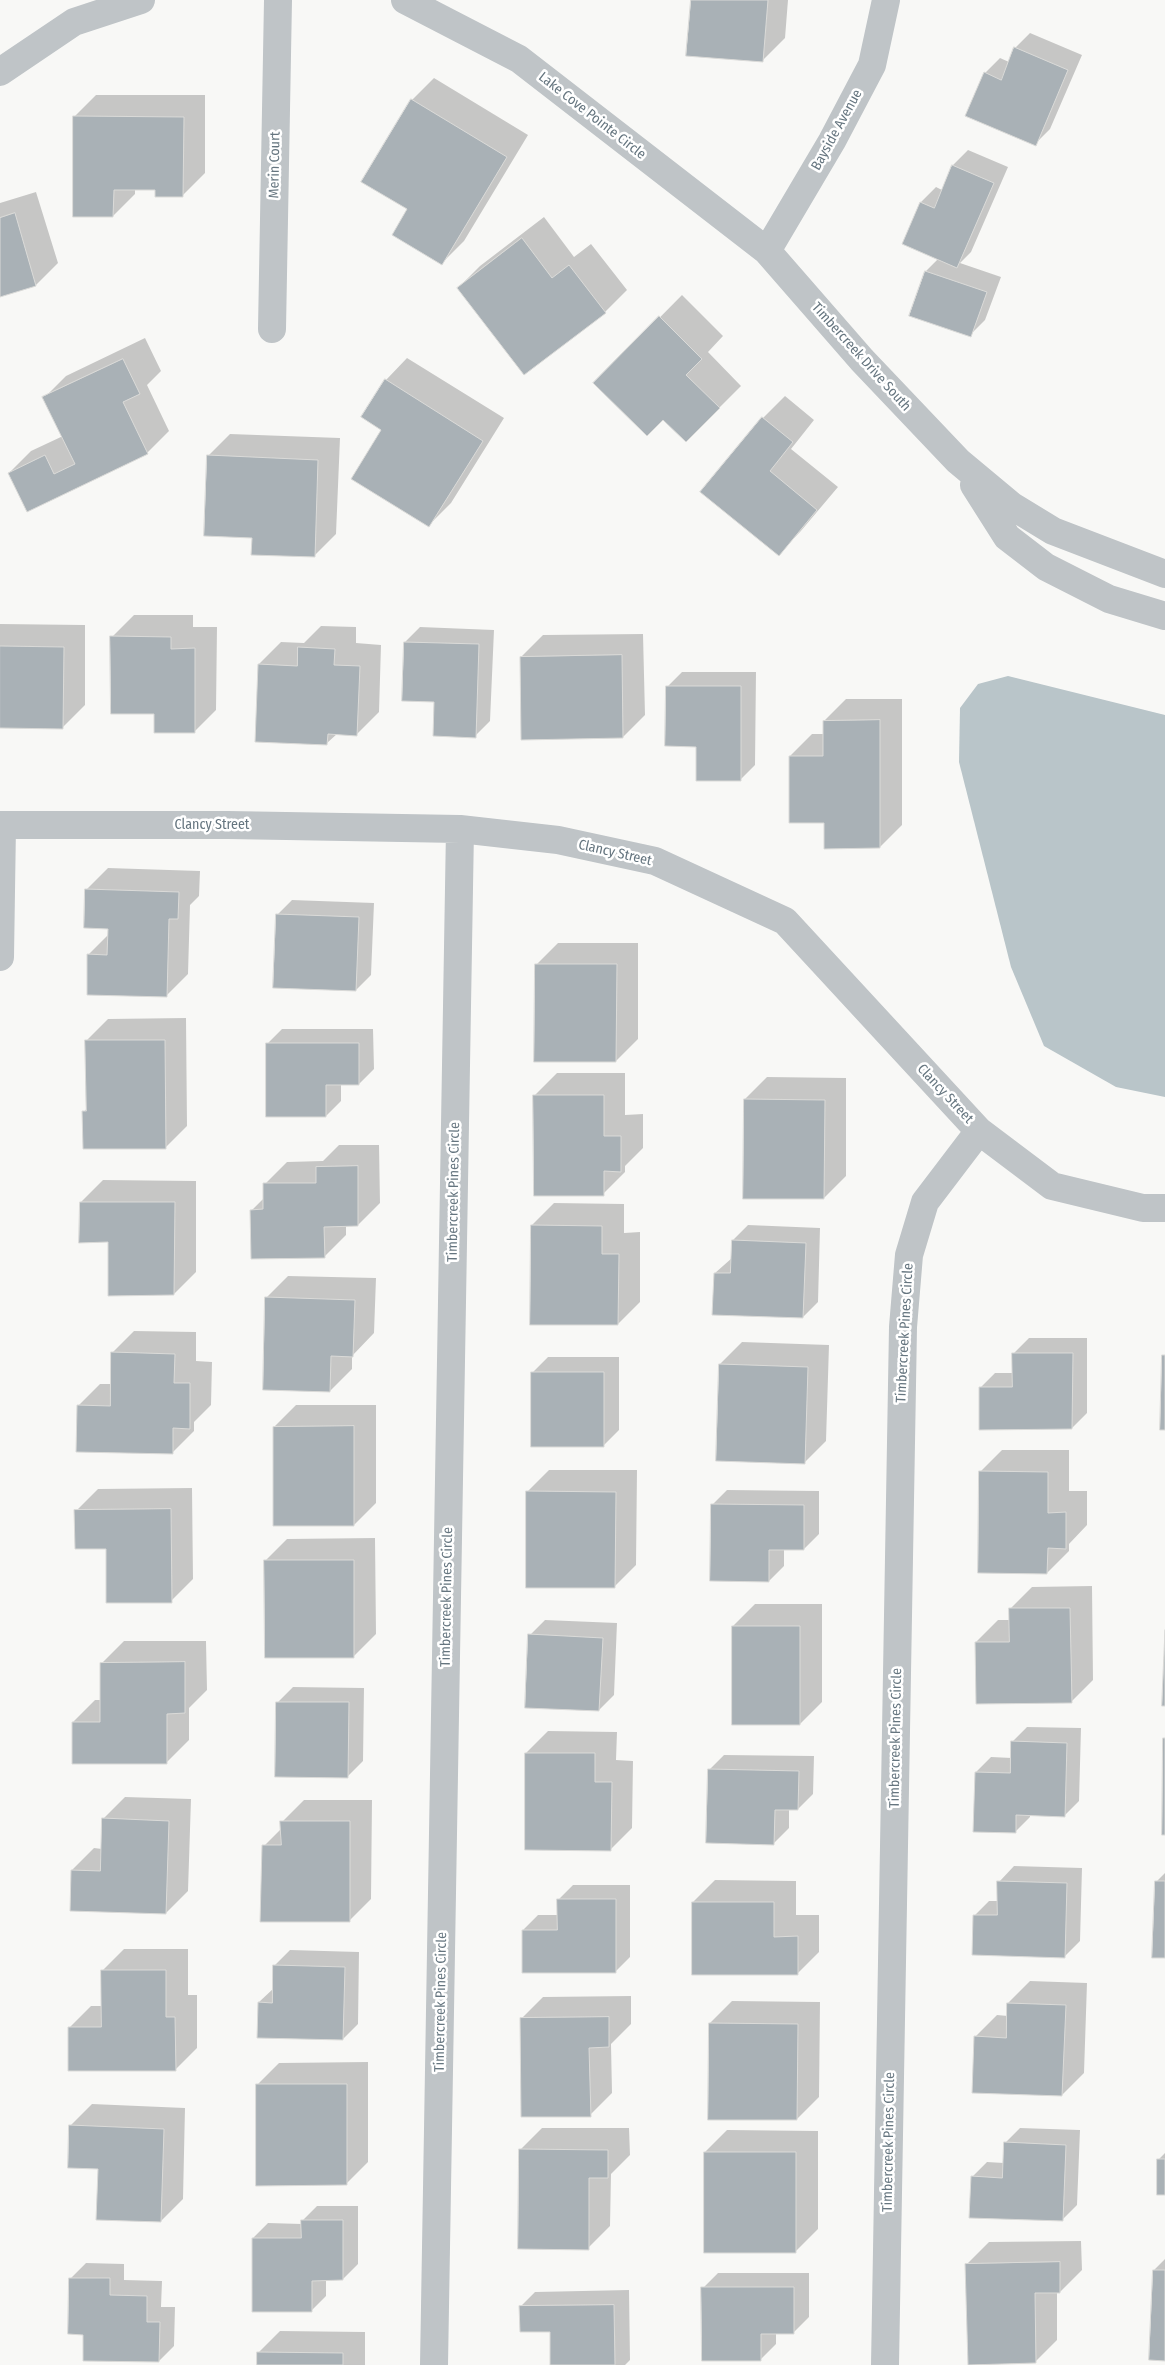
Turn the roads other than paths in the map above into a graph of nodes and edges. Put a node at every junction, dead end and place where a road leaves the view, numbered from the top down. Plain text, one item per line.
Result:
1 (141, 0) edge
2 (278, 0) edge
3 (405, 0) edge
4 (886, 0) edge
5 (0, 72) edge
6 (767, 251) junction
7 (272, 329) dead end
8 (958, 460) junction
9 (1165, 574) edge
10 (1165, 616) edge
11 (1, 825) edge
12 (460, 830) junction
13 (0, 957) edge
14 (980, 1131) junction
15 (1165, 1208) edge
16 (434, 2365) edge
17 (885, 2365) edge

1 - 5 street
2 - 7 street, Merin Court
3 - 6 street, Lake Cove Pointe Circle
4 - 6 street, Bayside Avenue
6 - 8 street, Timbercreek Drive South
8 - 9 street, Timbercreek Drive South
8 - 10 street, Timbercreek Drive South
11 - 12 street, Clancy Street
11 - 13 street
12 - 14 street, Clancy Street
12 - 16 street, Timbercreek Pines Circle
14 - 15 street, Clancy Street
14 - 17 street, Timbercreek Pines Circle

